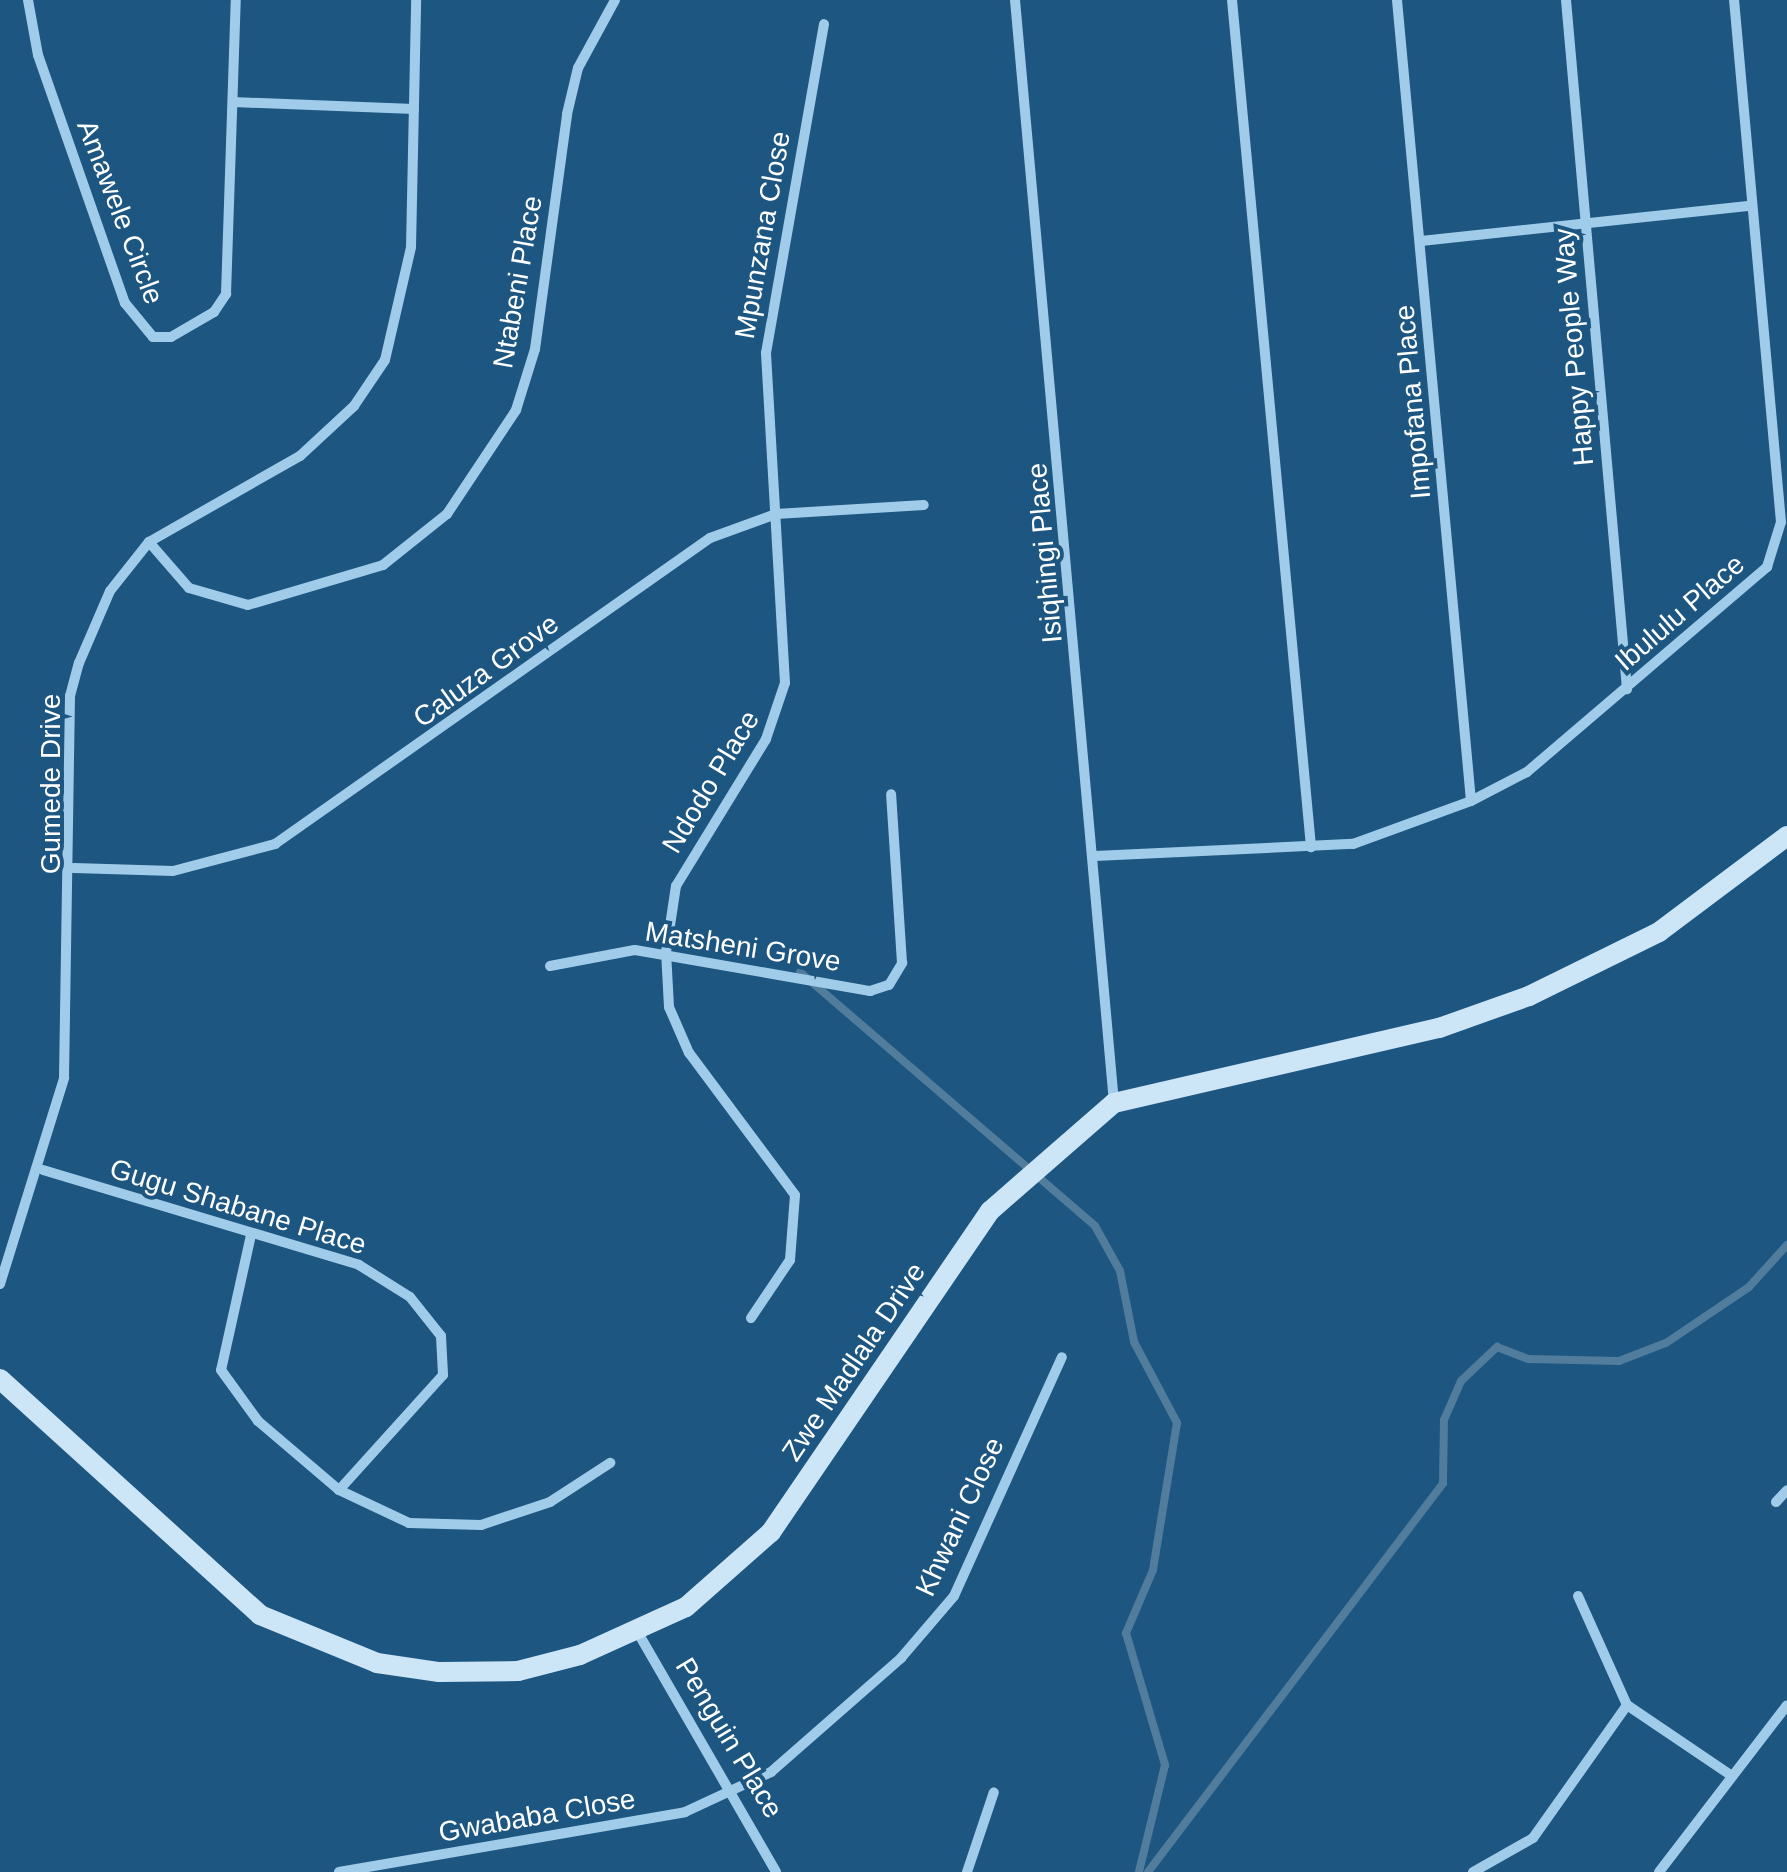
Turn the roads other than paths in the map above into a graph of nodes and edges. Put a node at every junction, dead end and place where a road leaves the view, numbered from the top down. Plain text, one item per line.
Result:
1 (28, 0) edge
2 (236, 0) edge
3 (416, 0) edge
4 (615, 0) edge
5 (1015, 0) edge
6 (1232, 0) edge
7 (1398, 0) edge
8 (1566, 0) edge
9 (1734, 0) edge
10 (824, 24) dead end
11 (232, 102) junction
12 (414, 108) junction
13 (1750, 206) junction
14 (1586, 223) junction
15 (1421, 241) junction
16 (924, 505) dead end
17 (776, 514) junction
18 (148, 542) junction
19 (1627, 690) junction
20 (892, 794) dead end
21 (1471, 801) junction
22 (1787, 836) edge
23 (1312, 846) junction
24 (1095, 856) junction
25 (74, 868) junction
26 (666, 952) junction
27 (550, 966) dead end
28 (1114, 1103) junction
29 (43, 1170) junction
30 (251, 1235) junction
31 (11, 1253) junction
32 (0, 1264) edge
33 (0, 1284) edge
34 (751, 1318) dead end
35 (1062, 1357) dead end
36 (0, 1379) edge
37 (610, 1463) dead end
38 (339, 1490) junction
39 (1787, 1490) edge
40 (1776, 1502) dead end
41 (1578, 1596) dead end
42 (637, 1631) junction
43 (1787, 1704) edge
44 (1627, 1706) junction
45 (1729, 1774) junction
46 (994, 1792) dead end
47 (739, 1794) junction
48 (418, 1866) edge
49 (339, 1872) edge
50 (776, 1872) edge
51 (967, 1872) edge
52 (1473, 1872) edge
53 (1659, 1872) edge

1 - 11 street, Amawele Circle
2 - 11 street, Amawele Circle
3 - 12 street, Gumede Drive
4 - 18 street, Ntabeni Place
5 - 24 street, Isiqhingi Place
6 - 23 street
7 - 15 street, Impofana Place
8 - 14 street, Happy People Way
9 - 13 street, Ibululu Place
10 - 17 street, Mpunzana Close
11 - 12 street
12 - 18 street, Gumede Drive
13 - 14 street
13 - 19 street, Ibululu Place
14 - 15 street
14 - 19 street, Happy People Way
15 - 21 street, Impofana Place
16 - 17 street, Caluza Grove
17 - 25 street, Caluza Grove
17 - 26 street, Ndodo Place
18 - 25 street, Gumede Drive
19 - 21 street, Ibululu Place
20 - 26 street, Matsheni Grove
21 - 23 street, Ibululu Place
22 - 28 street, Zwe Madlala Drive
23 - 24 street, Ibululu Place
24 - 28 street, Isiqhingi Place
25 - 29 street, Gumede Drive
26 - 27 street, Matsheni Grove
26 - 34 street, Ndodo Place
28 - 42 street, Zwe Madlala Drive
29 - 30 street, Gugu Shabane Place
29 - 31 street, Gumede Drive
30 - 38 street
30 - 38 street, Gugu Shabane Place
31 - 32 street
31 - 33 street, Gumede Drive
35 - 47 street, Khwani Close
36 - 42 street, Zwe Madlala Drive
37 - 38 street
39 - 40 street
41 - 44 street
42 - 47 street, Penguin Place
43 - 45 street
44 - 45 street
44 - 52 street
45 - 53 street
46 - 51 street
47 - 48 street, Gwababa Close
47 - 50 street, Penguin Place
48 - 49 street, Gwababa Close

